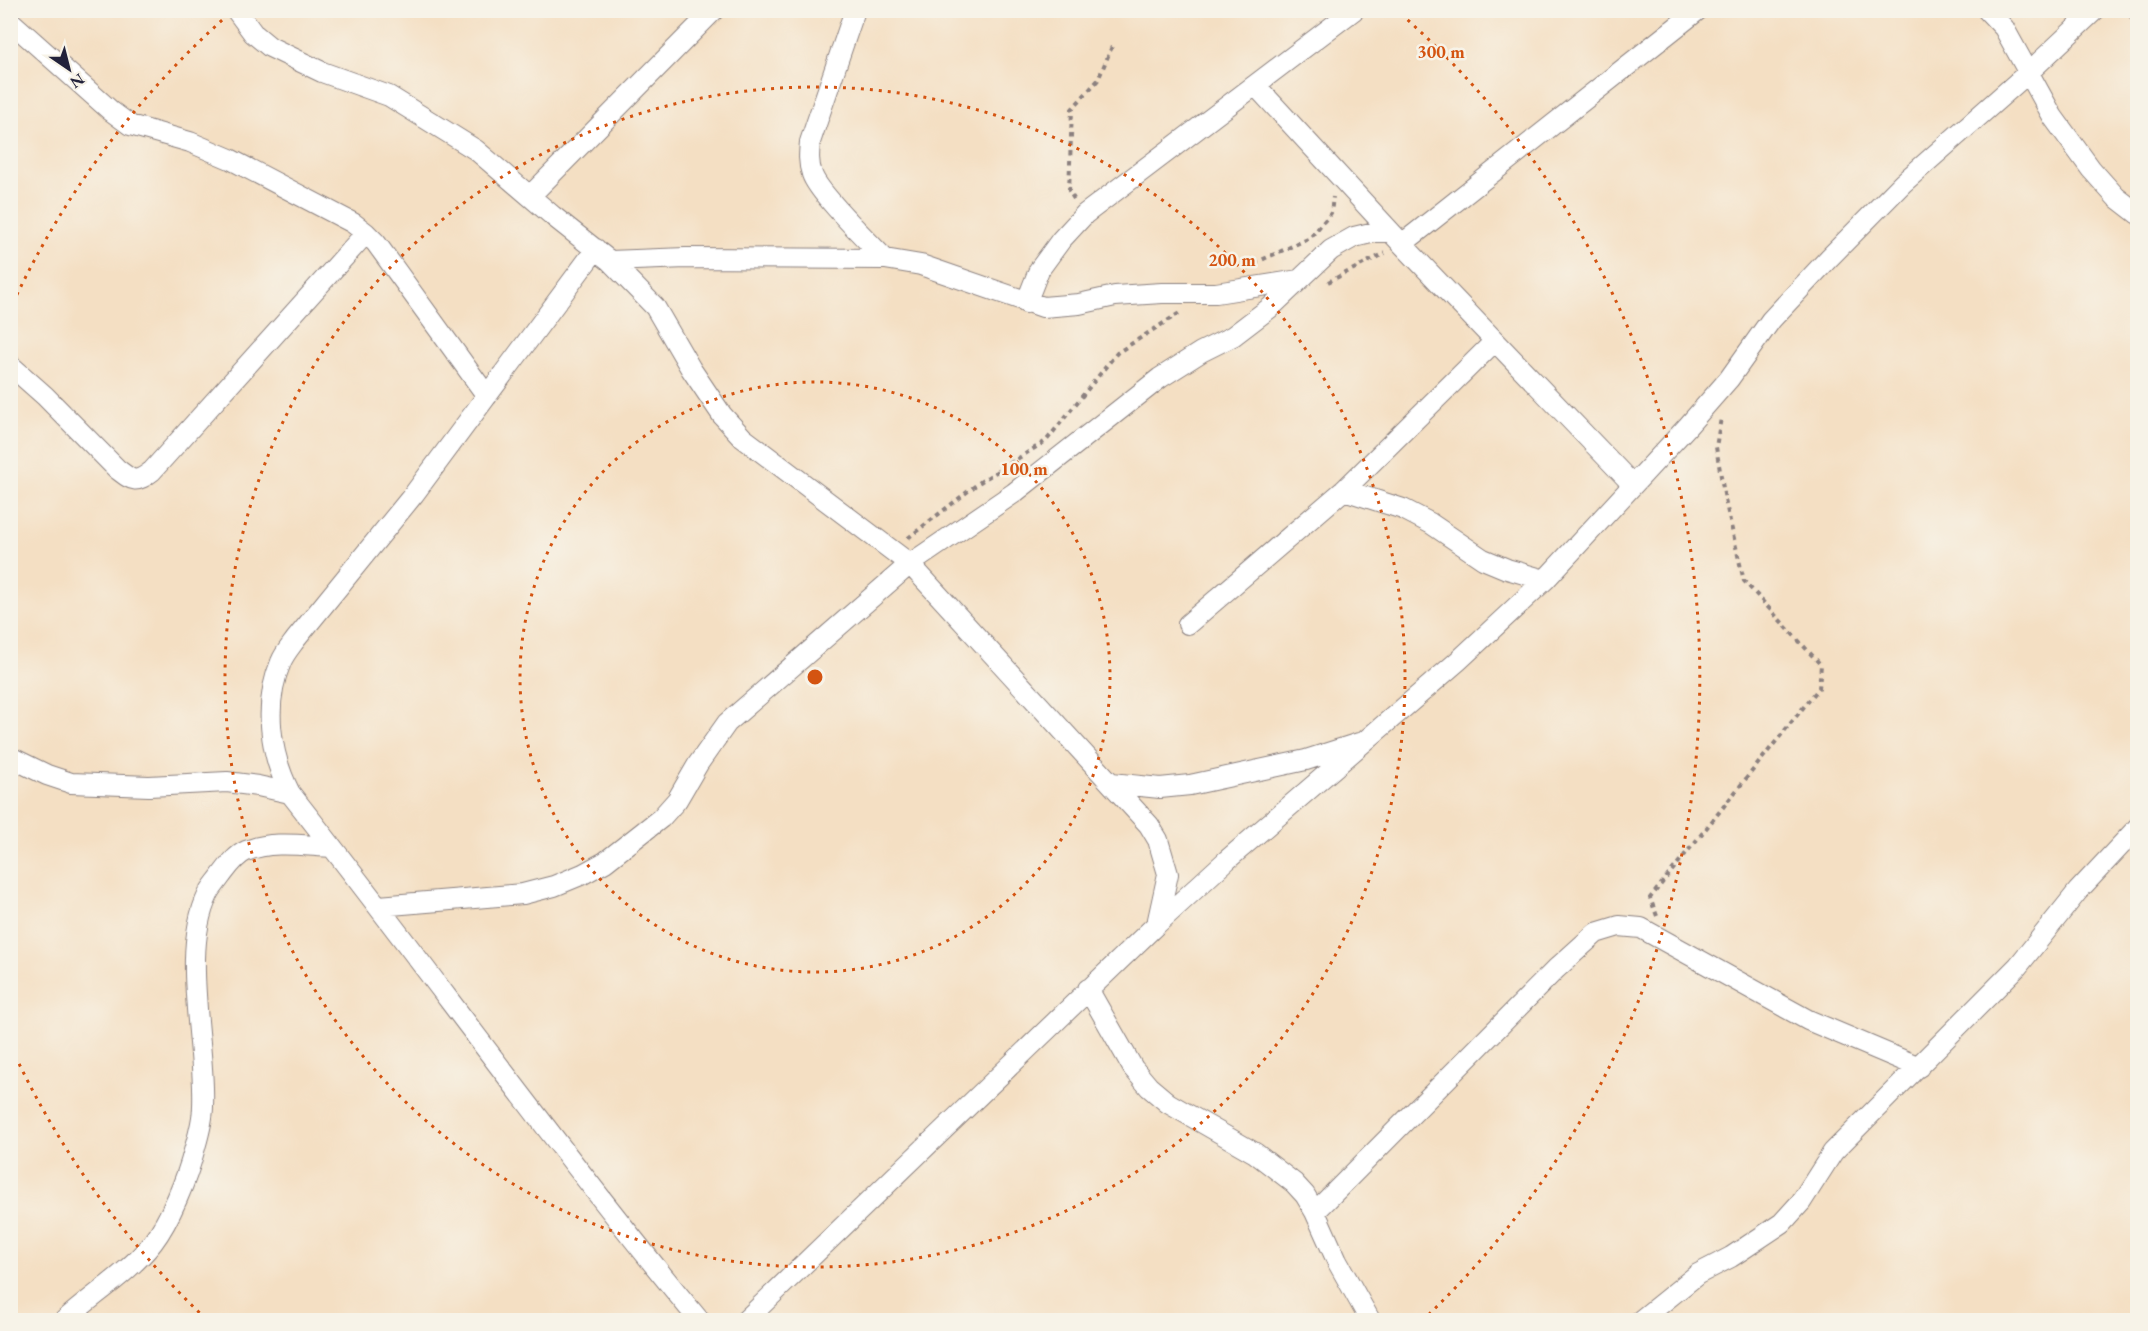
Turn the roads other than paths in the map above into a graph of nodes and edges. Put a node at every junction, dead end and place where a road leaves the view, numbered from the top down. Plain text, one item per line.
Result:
1 (236, 10) edge
2 (714, 10) edge
3 (855, 10) edge
4 (1354, 10) edge
5 (1698, 10) edge
6 (1987, 10) edge
7 (2095, 10) edge
8 (10, 21) edge
9 (2029, 72) junction
10 (1256, 86) junction
11 (530, 196) junction
12 (2138, 214) edge
13 (366, 233) junction
14 (1396, 238) junction
15 (603, 255) junction
16 (885, 259) junction
17 (1299, 280) junction
18 (1026, 303) junction
19 (1495, 341) junction
20 (10, 365) edge
21 (487, 396) junction
22 (1633, 485) junction
23 (1344, 490) junction
24 (910, 564) junction
25 (1545, 580) junction
26 (1188, 624) dead end
27 (1368, 740) junction
28 (10, 757) edge
29 (1112, 783) junction
30 (290, 793) junction
31 (2138, 827) edge
32 (332, 847) junction
33 (379, 906) junction
34 (1156, 924) junction
35 (1088, 989) junction
36 (1919, 1066) junction
37 (1315, 1212) junction
38 (65, 1320) edge
39 (699, 1320) edge
40 (746, 1320) edge
41 (1370, 1320) edge
42 (1641, 1320) edge

1 - 11 street
2 - 11 street
3 - 16 street
4 - 10 street
5 - 14 street
6 - 9 street
7 - 9 street
8 - 13 street
9 - 12 street
9 - 22 street
10 - 14 street
10 - 18 street
11 - 15 street
13 - 20 street
13 - 21 street
14 - 17 street
14 - 19 street
15 - 16 street
15 - 21 street
15 - 24 street
16 - 18 street
17 - 18 street
17 - 24 street
19 - 22 street
19 - 23 street
21 - 30 street
22 - 25 street
23 - 25 street
23 - 26 street
24 - 29 street
24 - 33 street
25 - 27 street
27 - 29 street
27 - 34 street
28 - 30 street
29 - 34 street
30 - 32 street
31 - 36 street
32 - 33 street
32 - 38 street
33 - 39 street
34 - 35 street
35 - 37 street
35 - 40 street
36 - 37 street
36 - 42 street
37 - 41 street

